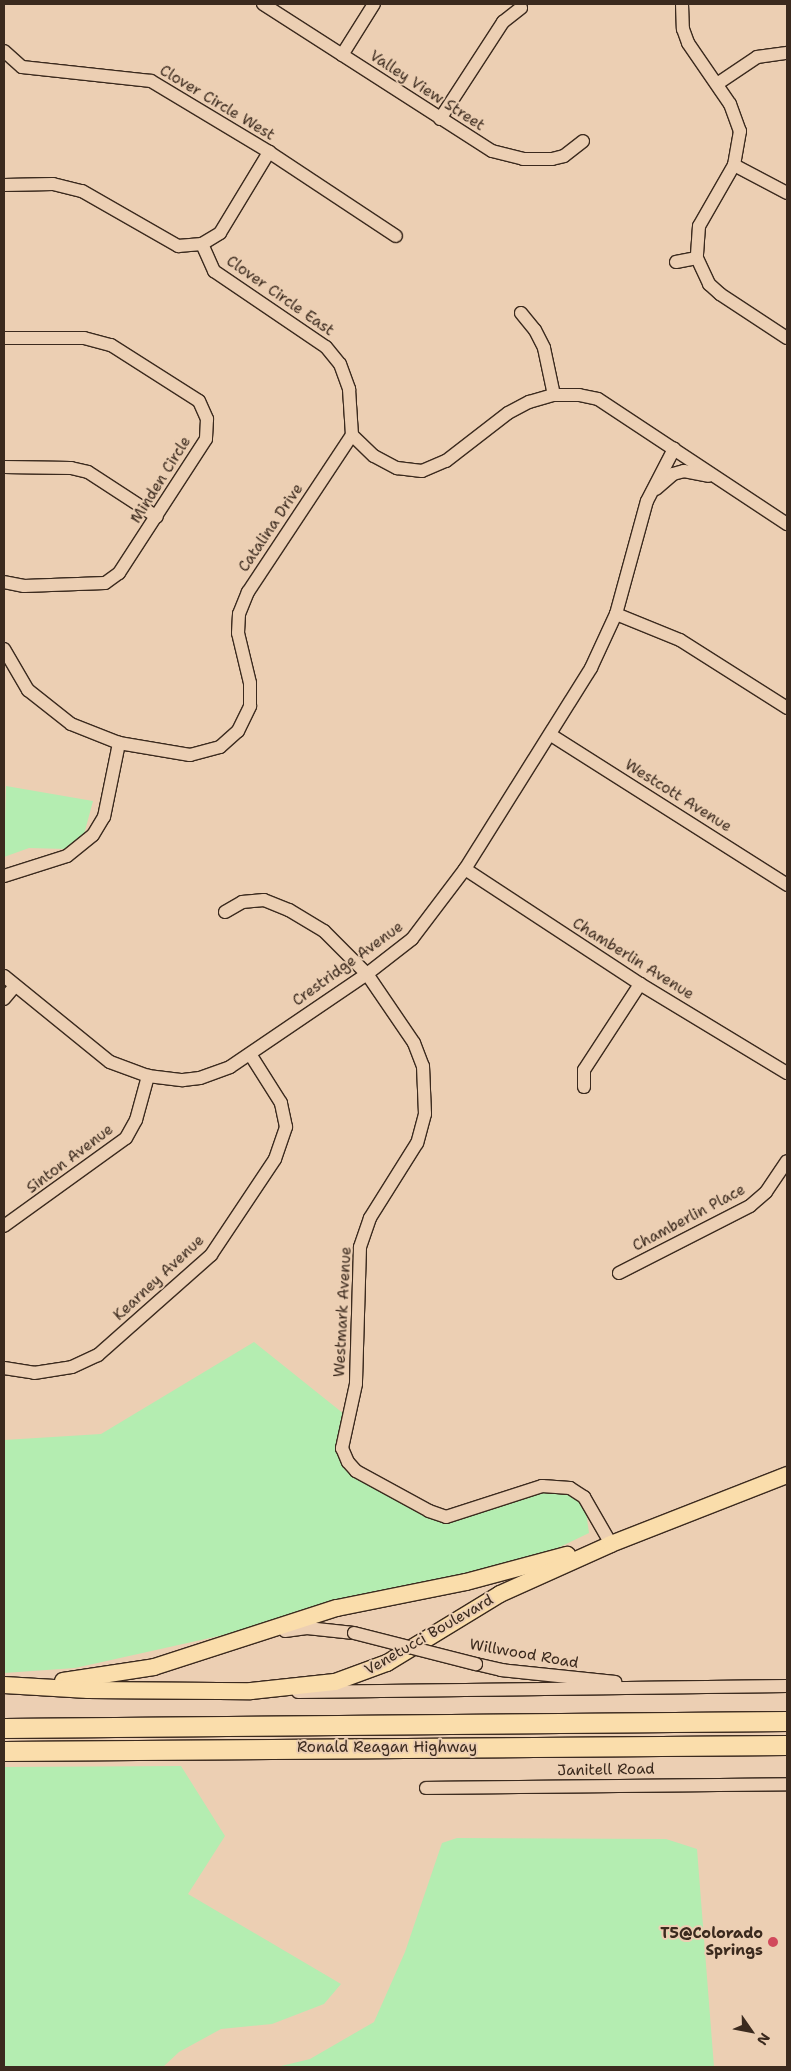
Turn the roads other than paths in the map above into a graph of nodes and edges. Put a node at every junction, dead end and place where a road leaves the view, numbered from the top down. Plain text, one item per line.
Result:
1 (263, 4) edge
2 (374, 4) edge
3 (682, 4) edge
4 (521, 8) dead end
5 (4, 51) edge
6 (787, 53) edge
7 (342, 55) junction
8 (716, 84) junction
9 (440, 119) junction
10 (583, 140) dead end
11 (269, 152) junction
12 (734, 166) junction
13 (4, 185) edge
14 (787, 193) edge
15 (396, 236) dead end
16 (202, 244) junction
17 (697, 258) junction
18 (676, 262) dead end
19 (521, 313) dead end
20 (4, 338) edge
21 (787, 338) edge
22 (554, 395) junction
23 (352, 435) junction
24 (674, 449) junction
25 (4, 467) edge
26 (718, 478) junction
27 (647, 501) junction
28 (157, 517) junction
29 (787, 524) edge
30 (4, 582) edge
31 (616, 614) junction
32 (4, 649) edge
33 (787, 708) edge
34 (551, 735) junction
35 (120, 743) junction
36 (465, 869) junction
37 (4, 876) edge
38 (787, 885) edge
39 (225, 912) dead end
40 (367, 974) junction
41 (4, 976) edge
42 (640, 984) junction
43 (15, 986) junction
44 (4, 999) edge
45 (250, 1054) junction
46 (787, 1072) edge
47 (148, 1076) junction
48 (584, 1086) dead end
49 (787, 1161) edge
50 (4, 1226) edge
51 (619, 1273) dead end
52 (4, 1368) edge
53 (787, 1476) edge
54 (611, 1544) junction
55 (223, 1646) junction
56 (29, 1685) junction
57 (4, 1686) edge
58 (787, 1686) edge
59 (675, 1687) junction
60 (251, 1691) junction
61 (787, 1721) edge
62 (4, 1728) edge
63 (779, 1745) edge
64 (4, 1751) edge
65 (787, 1784) edge
66 (426, 1788) dead end

1 - 7 street, Valley View Street
2 - 7 street
3 - 8 street
4 - 9 street
5 - 11 street, Clover Circle West
6 - 8 street
7 - 9 street, Valley View Street
8 - 12 street
9 - 10 street, Valley View Street
11 - 15 street, Clover Circle West
11 - 16 street
12 - 14 street
12 - 17 street
13 - 16 street
16 - 23 street, Clover Circle East
17 - 18 street
17 - 21 street
19 - 22 street
20 - 28 street, Minden Circle
22 - 23 street
22 - 24 street
23 - 35 street, Catalina Drive
24 - 26 street, Crestridge Avenue
24 - 27 street, Crestridge Avenue
25 - 28 street
26 - 27 street, Crestridge Avenue
26 - 29 street, Crestridge Avenue
27 - 31 street, Crestridge Avenue
28 - 30 street, Minden Circle
31 - 33 street
31 - 34 street, Crestridge Avenue
32 - 35 street, Catalina Drive
34 - 36 street, Crestridge Avenue
34 - 38 street, Westcott Avenue
35 - 37 street
36 - 40 street, Crestridge Avenue
36 - 42 street, Chamberlin Avenue
39 - 40 street, Westmark Avenue
40 - 45 street, Crestridge Avenue
40 - 54 street, Westmark Avenue
41 - 43 street, Crestridge Avenue
42 - 46 street, Chamberlin Avenue
42 - 48 street
43 - 44 street
43 - 47 street, Crestridge Avenue
45 - 47 street, Crestridge Avenue
45 - 52 street, Kearney Avenue
47 - 50 street, Sinton Avenue
49 - 51 street, Chamberlin Place
53 - 54 main road, Venetucci Boulevard
54 - 55 main road, Venetucci Boulevard
54 - 60 main road, Venetucci Boulevard
55 - 56 main road, Venetucci Boulevard
55 - 59 street, Willwood Road, bridge
56 - 57 main road, Venetucci Boulevard
56 - 60 main road, Venetucci Boulevard
58 - 59 street, Willwood Road
59 - 60 street, Willwood Road
61 - 62 highway, Ronald Reagan Highway
63 - 64 highway, Ronald Reagan Highway
65 - 66 street, Janitell Road

